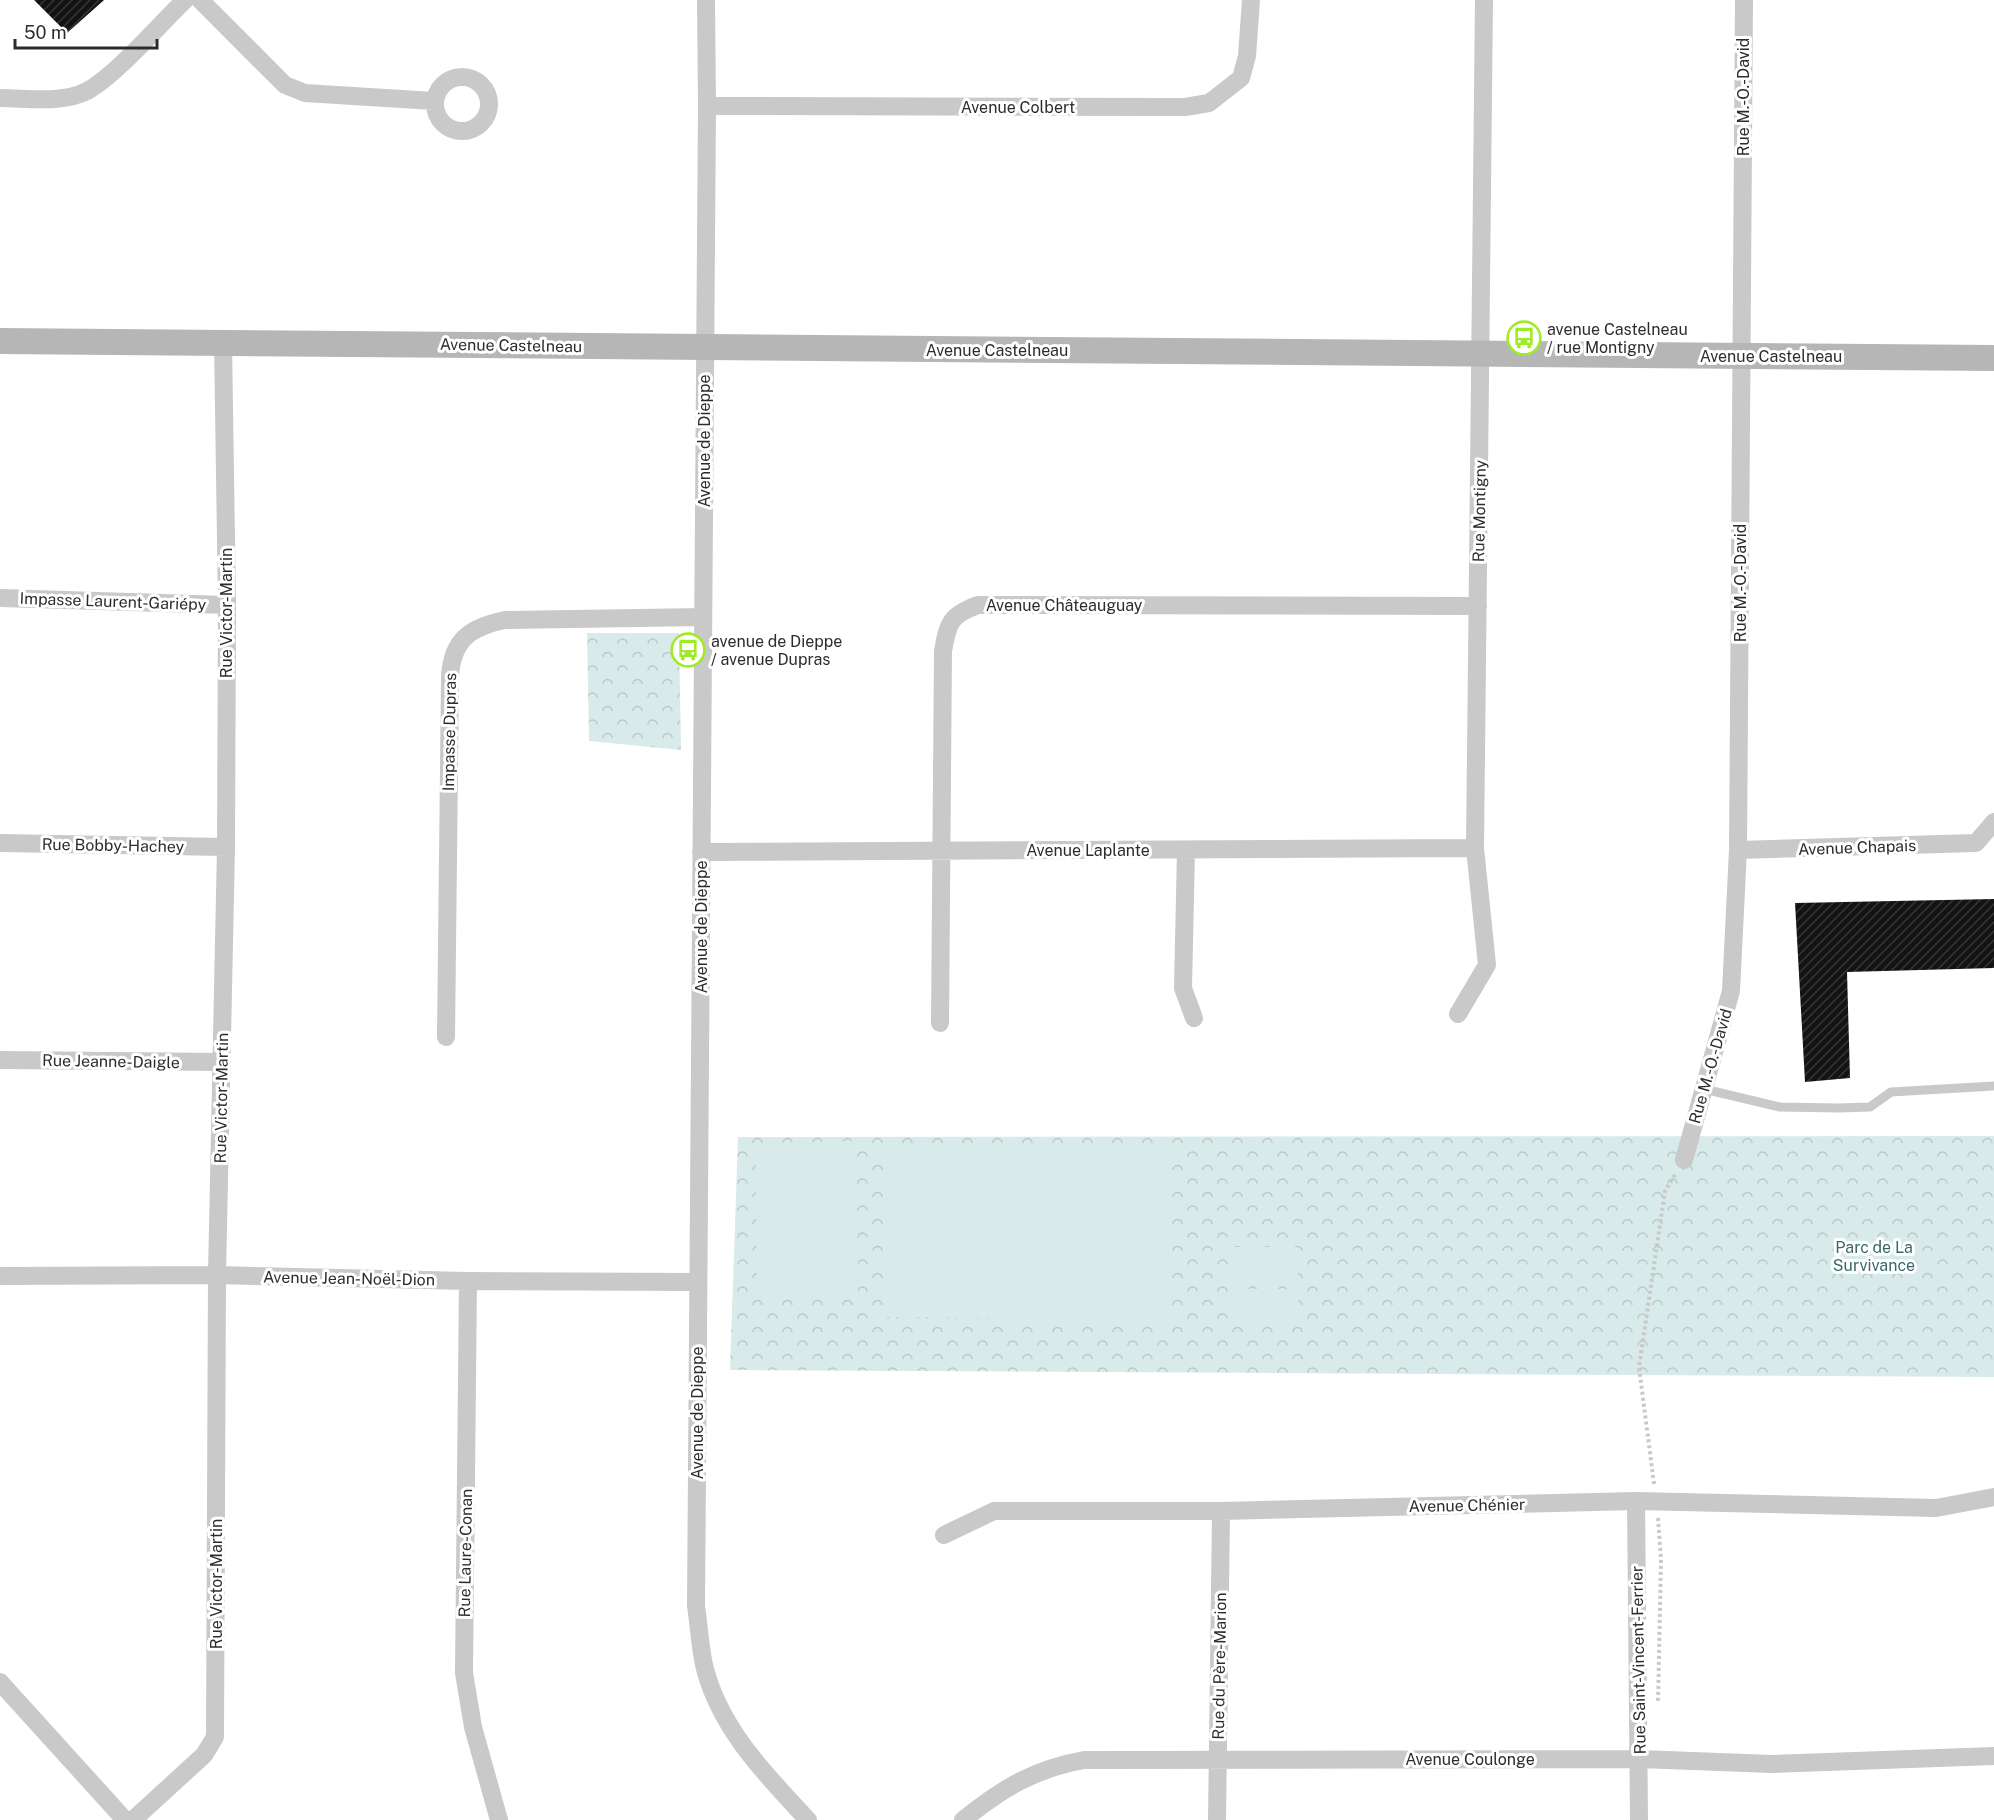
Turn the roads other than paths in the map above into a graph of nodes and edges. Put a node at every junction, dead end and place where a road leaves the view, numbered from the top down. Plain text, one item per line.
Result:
1 (185, 0) edge
2 (200, 0) edge
3 (706, 0) edge
4 (1251, 0) edge
5 (1485, 0) edge
6 (1744, 0) edge
7 (0, 98) edge
8 (435, 101) dead end
9 (707, 106) junction
10 (0, 340) edge
11 (223, 342) junction
12 (705, 348) junction
13 (1481, 354) junction
14 (1741, 356) junction
15 (1994, 358) edge
16 (0, 598) edge
17 (227, 605) junction
18 (1478, 606) junction
19 (703, 618) junction
20 (1994, 822) edge
21 (0, 843) edge
22 (226, 847) junction
23 (1475, 848) junction
24 (1186, 850) junction
25 (1738, 850) junction
26 (941, 851) junction
27 (701, 852) junction
28 (1458, 1014) dead end
29 (1194, 1017) dead end
30 (940, 1023) dead end
31 (446, 1038) dead end
32 (0, 1060) edge
33 (222, 1062) junction
34 (1994, 1086) edge
35 (1704, 1089) junction
36 (1684, 1160) dead end
37 (218, 1275) junction
38 (0, 1276) edge
39 (468, 1281) junction
40 (698, 1282) junction
41 (1994, 1497) edge
42 (1636, 1501) junction
43 (1221, 1511) junction
44 (944, 1535) dead end
45 (0, 1682) edge
46 (1994, 1756) edge
47 (1217, 1759) junction
48 (1640, 1759) junction
49 (125, 1820) edge
50 (133, 1820) edge
51 (499, 1820) edge
52 (808, 1820) edge
53 (963, 1820) edge
54 (1217, 1820) edge
55 (1640, 1820) edge

1 - 7 street
2 - 8 street
3 - 9 street, Avenue de Dieppe
4 - 9 street, Avenue Colbert
5 - 13 street, Rue Montigny
6 - 14 street, Rue M.-O.-David
9 - 12 street, Avenue de Dieppe
10 - 11 street, Avenue Castelneau
11 - 12 street, Avenue Castelneau
11 - 17 street, Rue Victor-Martin
12 - 13 street, Avenue Castelneau
12 - 19 street, Avenue de Dieppe
13 - 14 street, Avenue Castelneau
13 - 18 street, Rue Montigny
14 - 15 street, Avenue Castelneau
14 - 25 street, Rue M.-O.-David
16 - 17 street, Impasse Laurent-Gariépy
17 - 22 street, Rue Victor-Martin
18 - 23 street, Rue Montigny
18 - 26 street, Avenue Châteauguay
19 - 27 street, Avenue de Dieppe
19 - 31 street, Impasse Dupras
20 - 25 street, Avenue Chapais
21 - 22 street, Rue Bobby-Hachey
22 - 33 street, Rue Victor-Martin
23 - 24 street, Avenue Laplante
23 - 28 street, Rue Montigny
24 - 26 street, Avenue Laplante
24 - 29 street
25 - 35 street, Rue M.-O.-David
26 - 27 street, Avenue Laplante
26 - 30 street, Avenue Châteauguay
27 - 40 street, Avenue de Dieppe
32 - 33 street, Rue Jeanne-Daigle
33 - 37 street, Rue Victor-Martin
34 - 35 lane
35 - 36 street, Rue M.-O.-David
37 - 38 street, Avenue Jean-Noël-Dion
37 - 39 street, Avenue Jean-Noël-Dion
37 - 50 street, Rue Victor-Martin
39 - 40 street, Avenue Jean-Noël-Dion
39 - 51 street, Rue Laure-Conan
40 - 52 street, Avenue de Dieppe
41 - 42 street, Avenue Chénier
42 - 43 street, Avenue Chénier
42 - 48 street, Rue Saint-Vincent-Ferrier
43 - 44 street, Avenue Chénier
43 - 47 street, Rue du Père-Marion
45 - 49 street
46 - 48 street, Avenue Coulonge
47 - 48 street, Avenue Coulonge
47 - 53 street, Avenue Coulonge
47 - 54 street, Rue du Père-Marion
48 - 55 street, Rue Saint-Vincent-Ferrier

